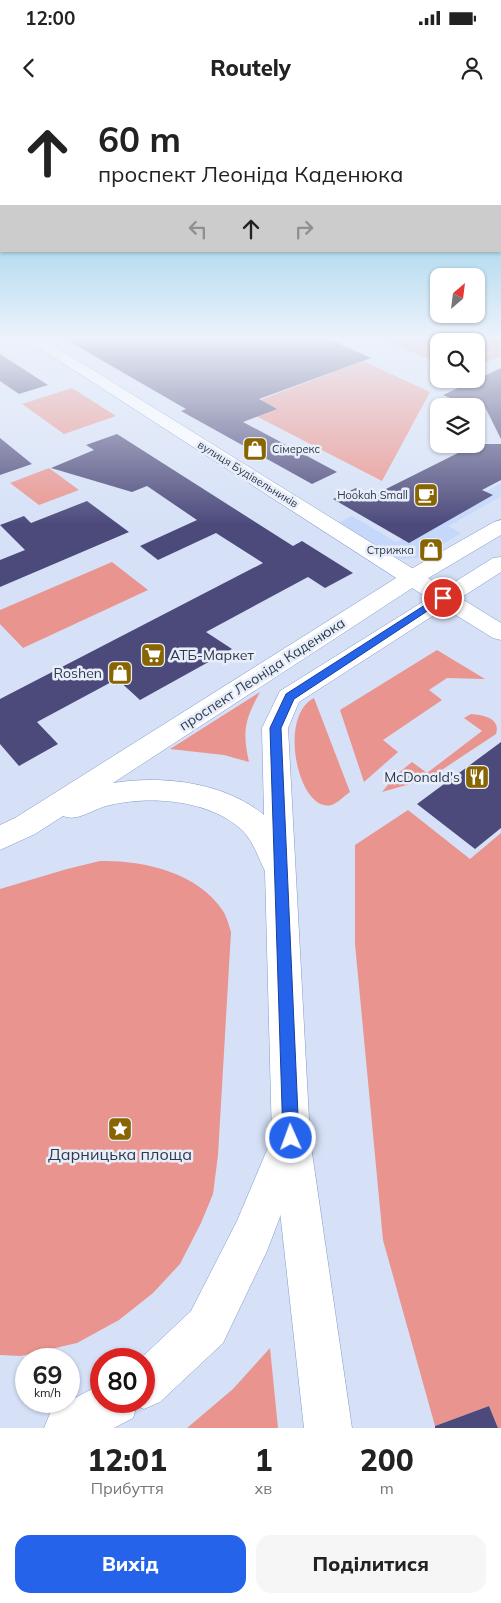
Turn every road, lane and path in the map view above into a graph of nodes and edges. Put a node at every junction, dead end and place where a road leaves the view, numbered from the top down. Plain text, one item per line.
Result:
1 (131, 401) edge
2 (501, 526) edge
3 (501, 563) edge
4 (412, 578) junction
5 (443, 598) junction
6 (501, 633) edge
7 (12, 832) edge
8 (281, 872) junction
9 (291, 1138) junction
10 (155, 1376) edge
11 (95, 1413) edge
12 (68, 1428) edge
13 (328, 1428) edge

1 - 4 main road, вулиця Будівельників
2 - 4 main road, проспект Леоніда Каденюка
3 - 5 main road
4 - 5 main road, вулиця Будівельників
4 - 7 main road, проспект Леоніда Каденюка
5 - 6 main road, вулиця Будівельників
5 - 8 main road
7 - 8 main road
8 - 9 main road
9 - 10 main road
9 - 13 main road
11 - 12 main road

